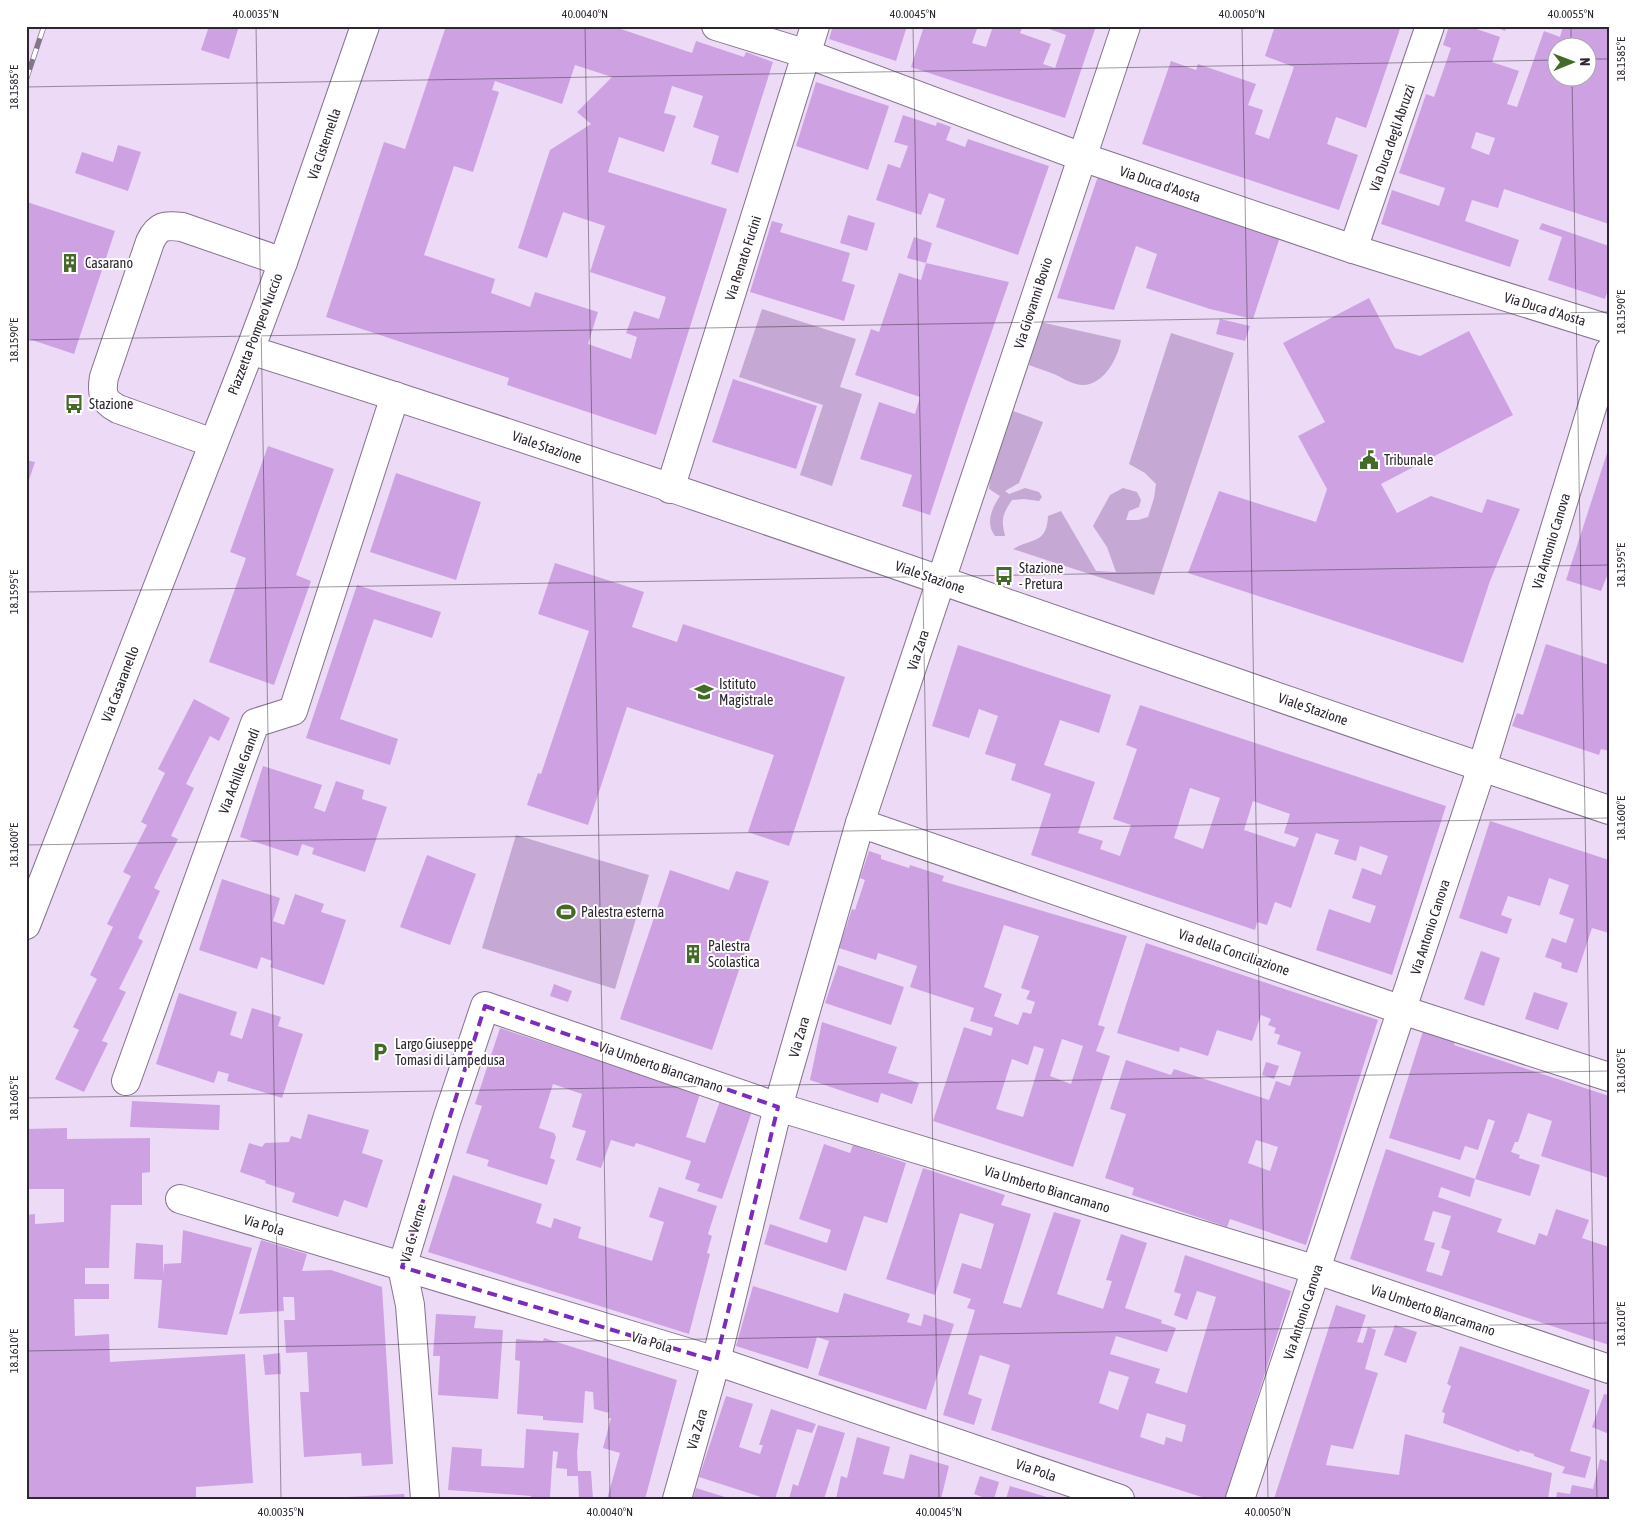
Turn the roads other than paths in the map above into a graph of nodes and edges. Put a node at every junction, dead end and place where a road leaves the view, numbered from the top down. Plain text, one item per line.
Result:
1 (365, 26) edge
2 (716, 26) edge
3 (815, 26) edge
4 (1126, 26) edge
5 (1430, 26) edge
6 (807, 54) junction
7 (1082, 157) junction
8 (1353, 249) junction
9 (283, 262) junction
10 (1609, 329) edge
11 (250, 350) junction
12 (1609, 352) edge
13 (395, 396) junction
14 (213, 442) junction
15 (670, 489) junction
16 (941, 580) junction
17 (1482, 767) junction
18 (1609, 810) edge
19 (860, 823) junction
20 (26, 924) edge
21 (485, 1006) joint
22 (1402, 1010) junction
23 (1609, 1077) edge
24 (126, 1081) dead end
25 (778, 1107) junction
26 (180, 1199) dead end
27 (402, 1267) junction
28 (1317, 1270) junction
29 (716, 1361) junction
30 (1609, 1369) edge
31 (425, 1499) edge
32 (677, 1499) edge
33 (1120, 1499) edge
34 (1240, 1499) edge

1 - 9 street, Via Cisternella
2 - 6 street, Via Duca d'Aosta
3 - 6 street, Via Renato Fucini
4 - 7 street, Via Giovanni Bovio
5 - 8 street, Via Duca degli Abruzzi
6 - 7 street, Via Duca d'Aosta
6 - 15 street, Via Renato Fucini
7 - 8 street, Via Duca d'Aosta
7 - 16 street, Via Giovanni Bovio
8 - 10 street, Via Duca d'Aosta
9 - 11 street, Piazzetta Pompeo Nuccio
9 - 14 street, Piazzetta Pompeo Nuccio
11 - 13 street, Viale Stazione
11 - 14 street, Piazzetta Pompeo Nuccio
12 - 17 street, Via Antonio Canova
13 - 15 street, Viale Stazione
13 - 24 street, Via Achille Grandi
14 - 20 street, Via Casaranello
15 - 16 street, Viale Stazione
16 - 17 street, Viale Stazione
16 - 19 street, Via Zara
17 - 18 street, Viale Stazione
17 - 22 street, Via Antonio Canova
19 - 22 street, Via della Conciliazione
19 - 25 street, Via Zara
21 - 25 street, Via Umberto Biancamano
21 - 27 street, Via G. Verne
22 - 23 street, Via della Conciliazione
22 - 28 street, Via Antonio Canova
25 - 28 street, Via Umberto Biancamano
25 - 29 street, Via Zara
26 - 27 street, Via Pola
27 - 29 street, Via Pola
27 - 31 street, Via G. Verne
28 - 30 street, Via Umberto Biancamano
28 - 34 street, Via Antonio Canova
29 - 32 street, Via Zara
29 - 33 street, Via Pola

